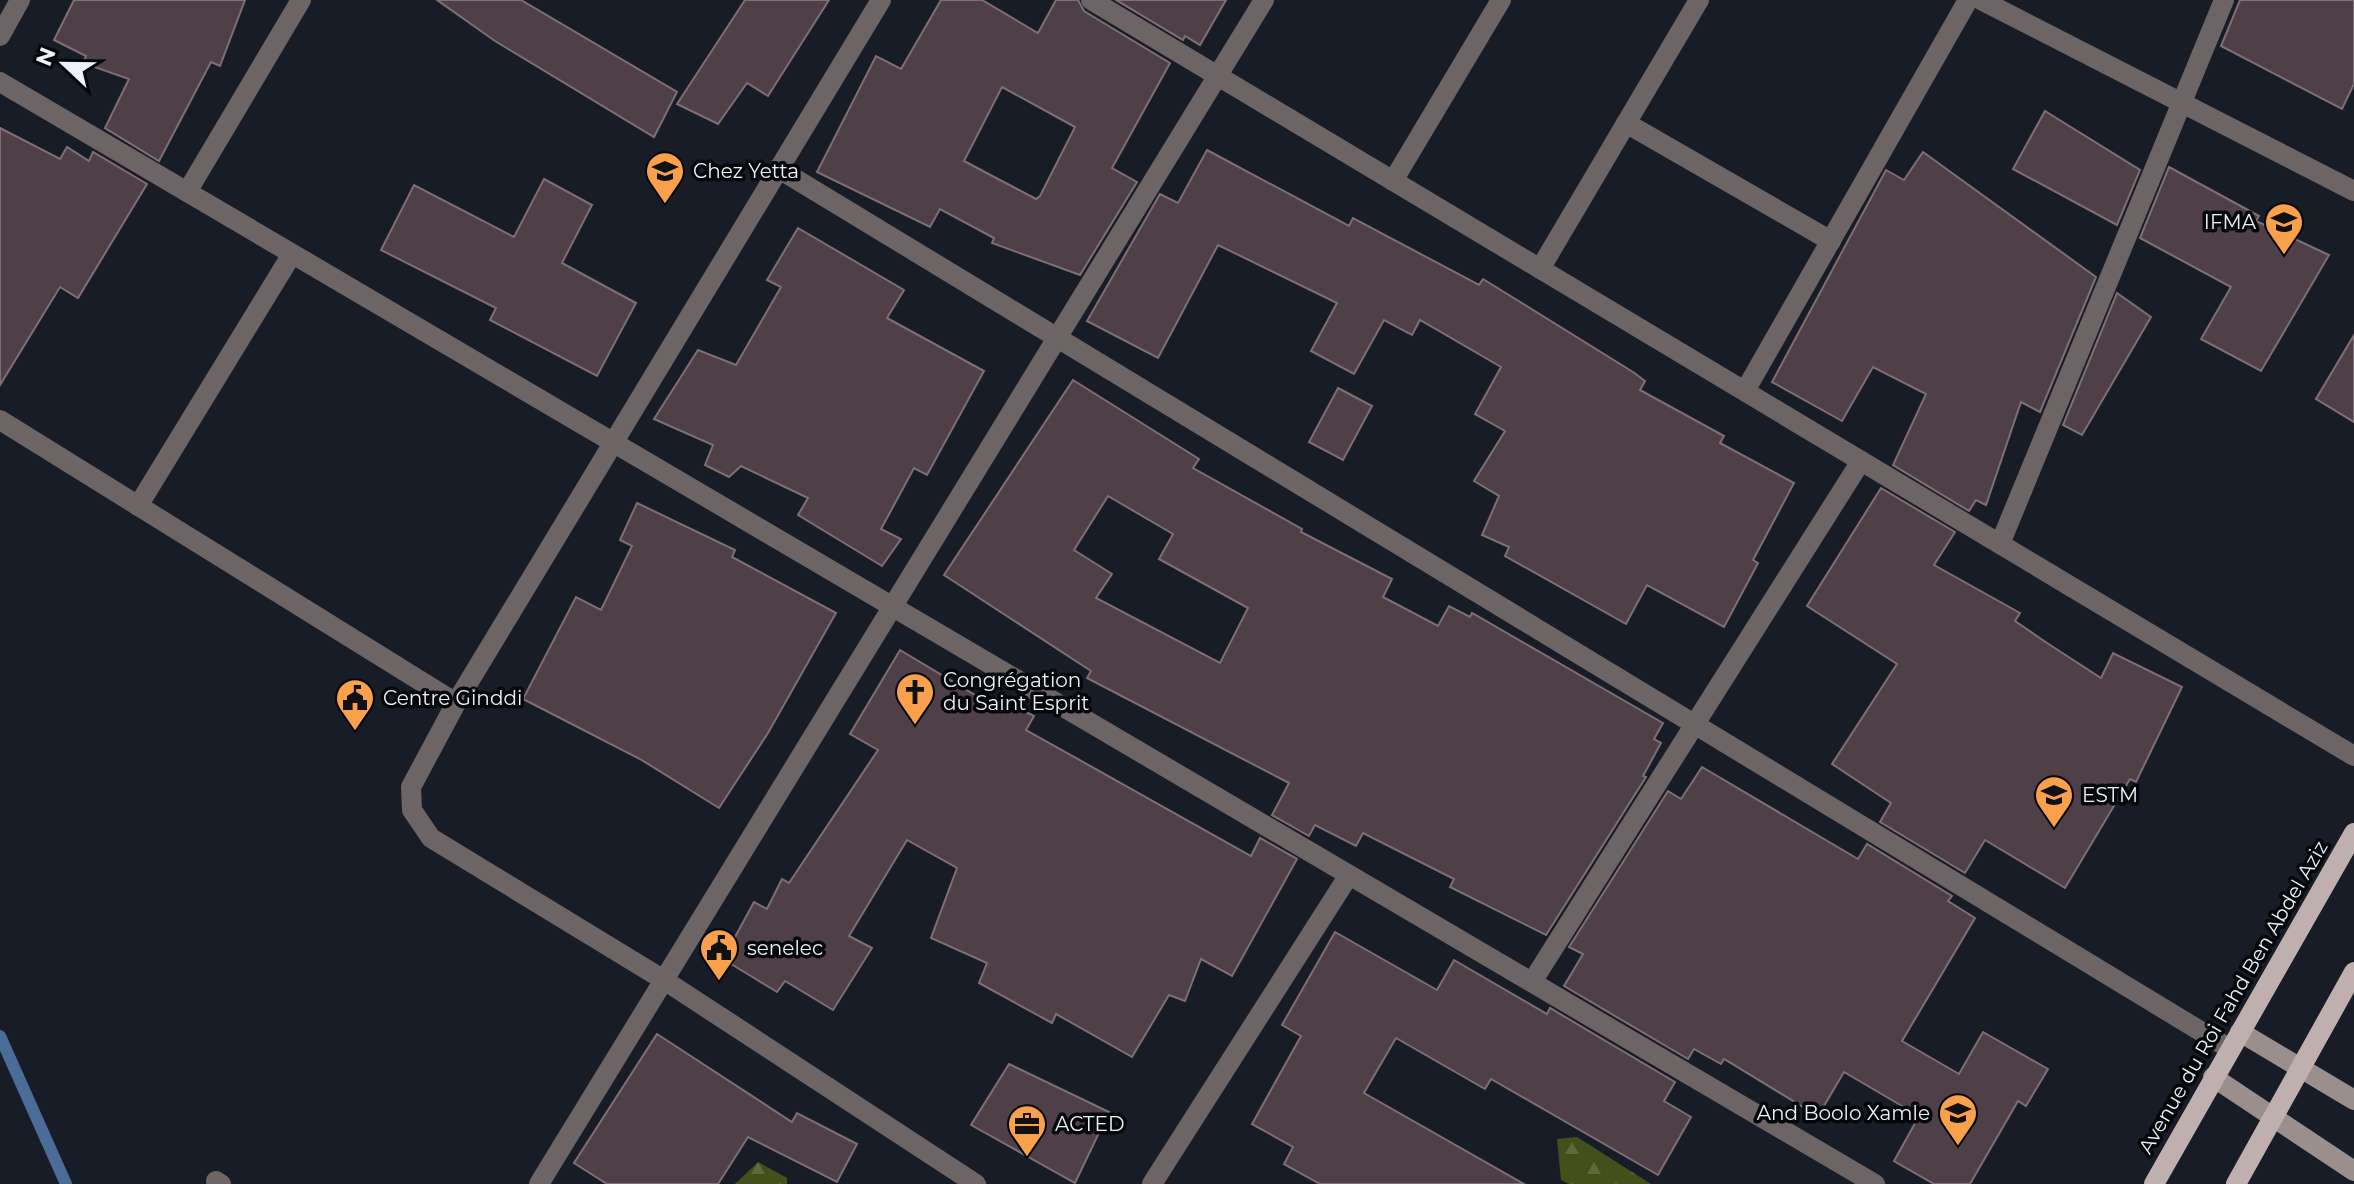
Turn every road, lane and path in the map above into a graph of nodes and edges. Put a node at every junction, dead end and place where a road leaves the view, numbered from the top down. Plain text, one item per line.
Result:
1 (20, 0) edge
2 (301, 0) edge
3 (881, 0) edge
4 (1091, 0) edge
5 (1264, 0) edge
6 (1501, 0) edge
7 (1699, 0) edge
8 (1968, 0) edge
9 (1981, 0) edge
10 (2224, 0) edge
11 (0, 36) edge
12 (1217, 76) junction
13 (0, 82) edge
14 (2181, 103) junction
15 (1626, 123) junction
16 (779, 169) junction
17 (1393, 181) junction
18 (2354, 191) edge
19 (187, 192) junction
20 (1831, 241) junction
21 (292, 254) junction
22 (1540, 269) junction
23 (1057, 338) junction
24 (1745, 391) junction
25 (0, 420) edge
26 (613, 442) junction
27 (1861, 461) junction
28 (138, 506) junction
29 (2000, 544) junction
30 (892, 607) junction
31 (456, 703) junction
32 (1695, 725) junction
33 (2354, 756) edge
34 (2354, 833) edge
35 (1349, 875) junction
36 (2354, 972) edge
37 (664, 980) junction
38 (1532, 982) junction
39 (2235, 1041) junction
40 (2300, 1068) junction
41 (2213, 1077) junction
42 (2354, 1100) edge
43 (2274, 1116) junction
44 (2354, 1171) edge
45 (539, 1184) edge
46 (976, 1184) edge
47 (1152, 1184) edge
48 (1875, 1184) edge
49 (2154, 1184) edge
50 (2236, 1184) edge

1 - 11 street
2 - 19 street
3 - 16 street
4 - 12 street
5 - 12 street
6 - 17 street
7 - 15 street
8 - 20 street
9 - 14 street
10 - 14 street
12 - 17 street
12 - 23 street
13 - 19 street
14 - 18 street
14 - 29 street
15 - 20 street
15 - 22 street
16 - 23 street
16 - 26 street
17 - 22 street
19 - 21 street
20 - 24 street
21 - 26 street
21 - 28 street
22 - 24 street
23 - 30 street
23 - 32 street
24 - 27 street
25 - 28 street
26 - 30 street
26 - 31 street
27 - 29 street
27 - 32 street
28 - 31 street
29 - 33 street
30 - 35 street
30 - 37 street
31 - 37 street
32 - 38 street
32 - 39 street
34 - 39 main road, Avenue du Roi Fahd Ben Abdel Aziz
35 - 38 street
35 - 47 street
36 - 40 main road
37 - 45 street
37 - 46 street
38 - 48 street
39 - 40 main road
39 - 41 main road, Avenue du Roi Fahd Ben Abdel Aziz
40 - 42 main road
40 - 43 main road
41 - 43 main road
41 - 49 main road, Avenue du Roi Fahd Ben Abdel Aziz
43 - 44 main road
43 - 50 main road

